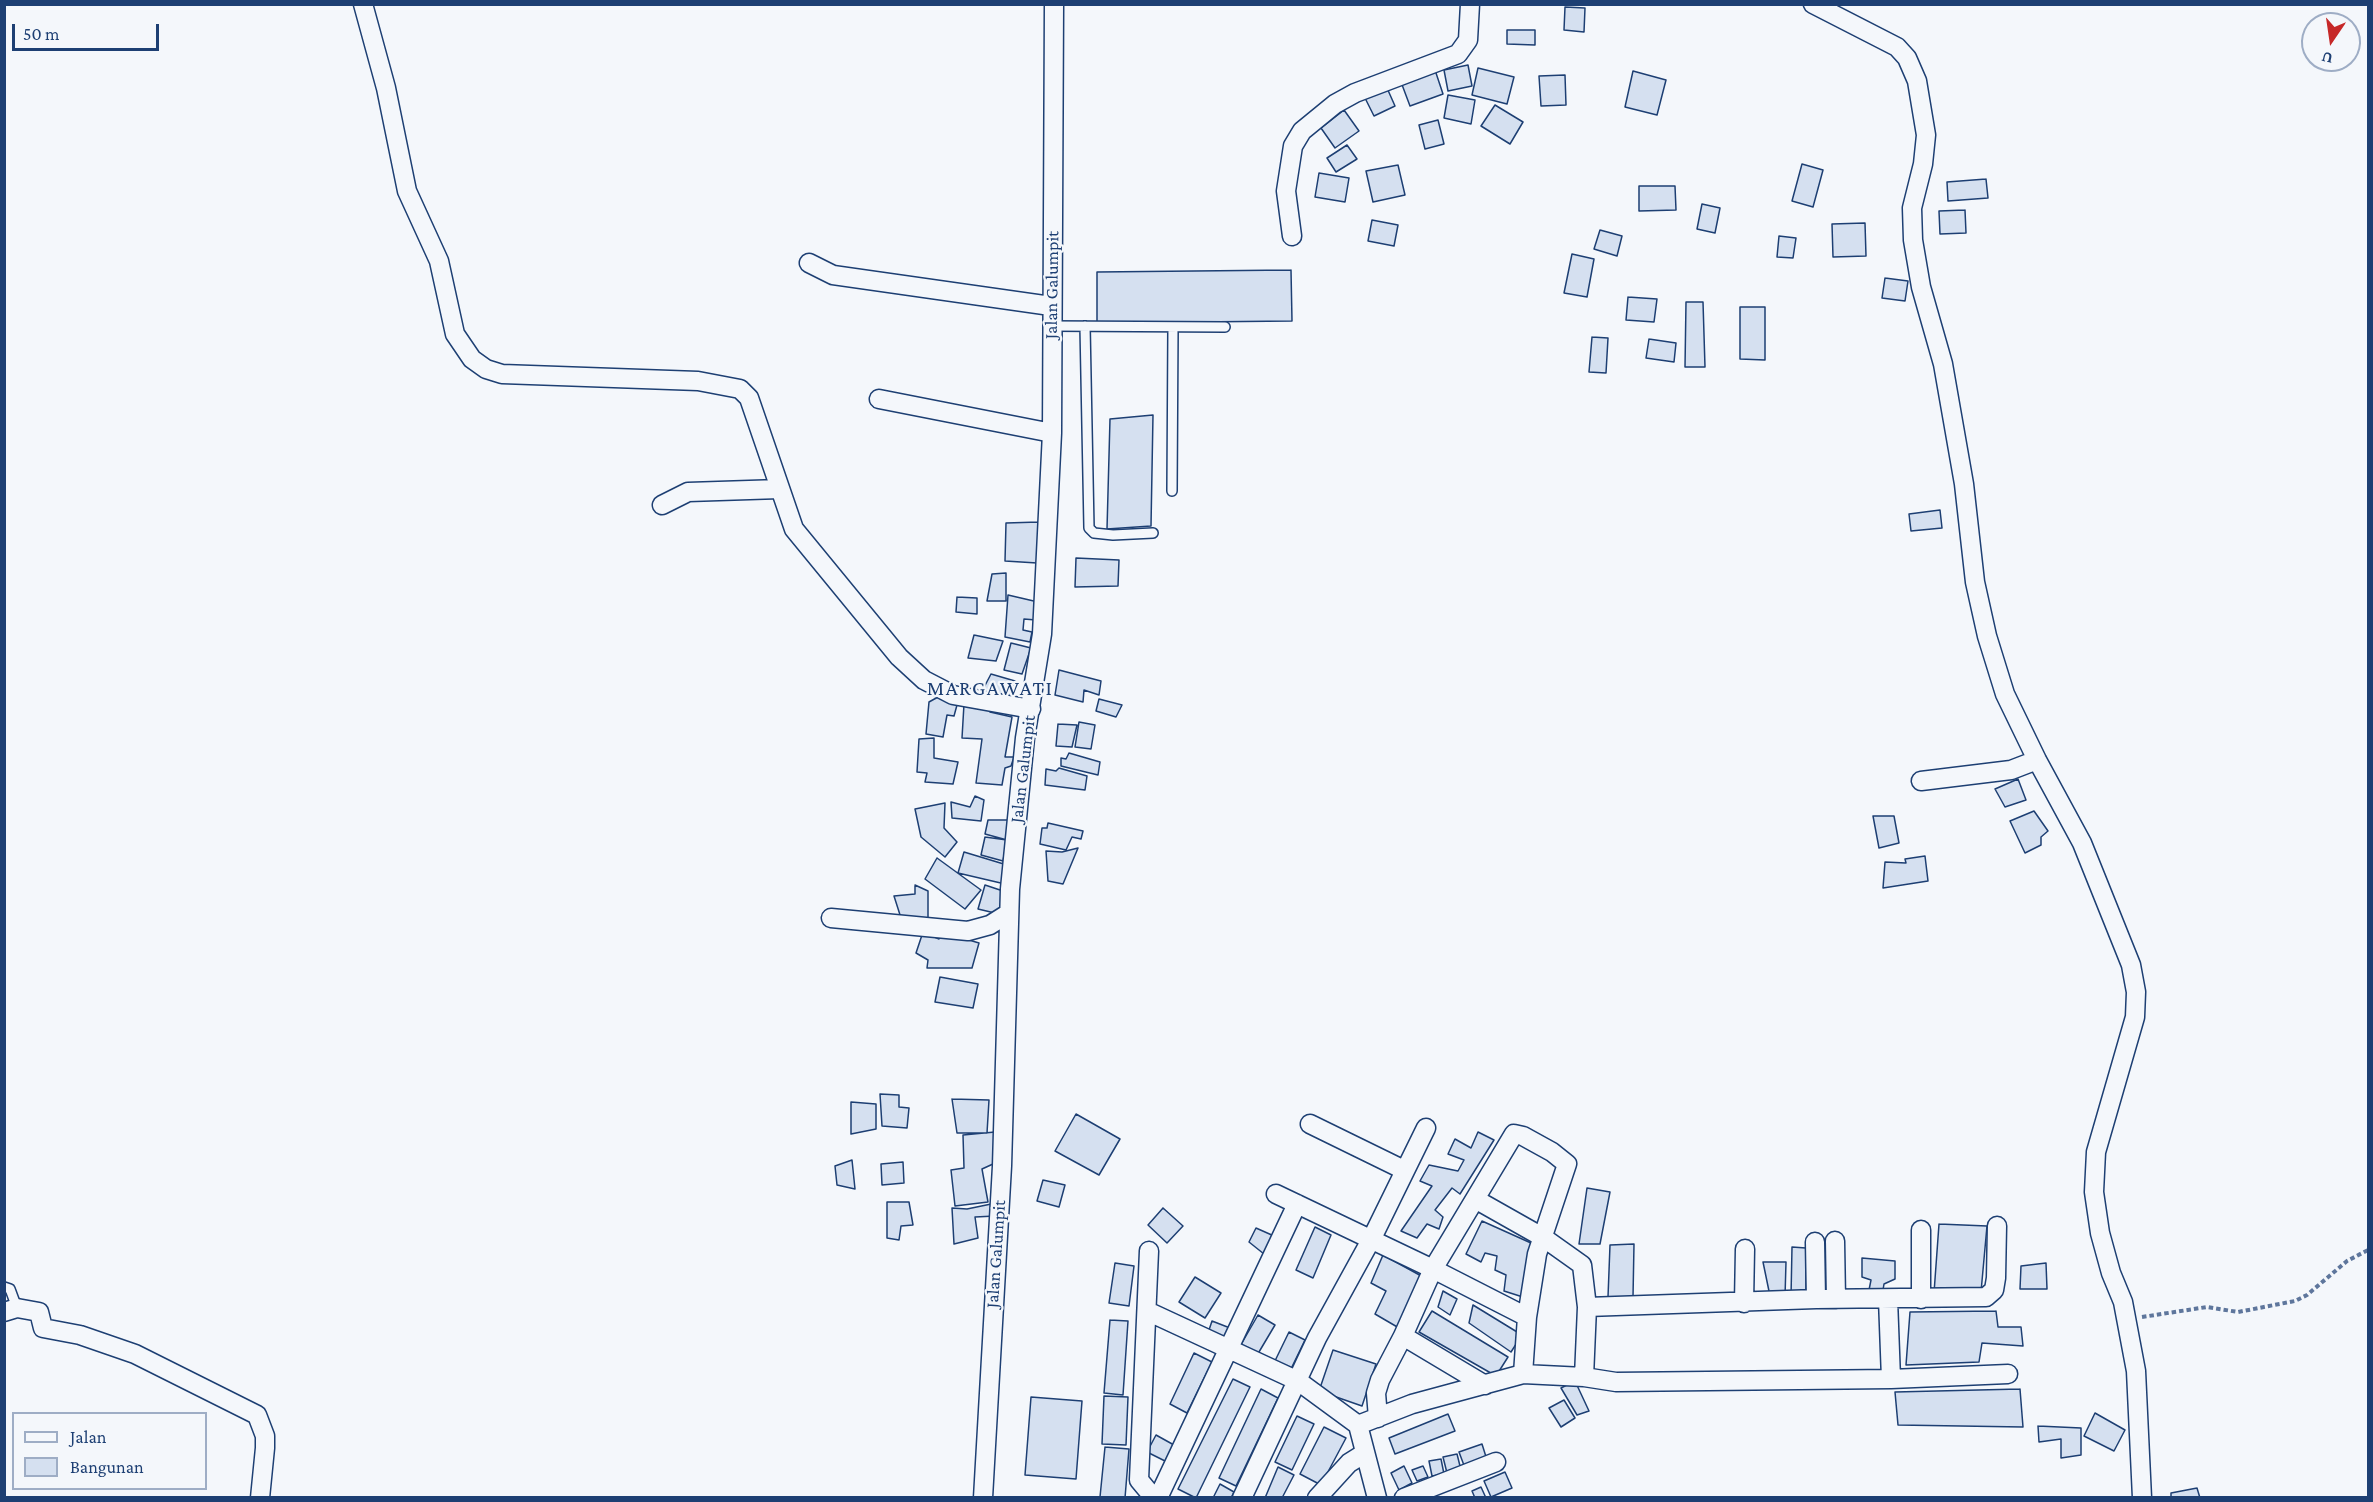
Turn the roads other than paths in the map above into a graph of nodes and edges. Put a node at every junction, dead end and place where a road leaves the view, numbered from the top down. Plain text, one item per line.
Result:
1 (363, 4) edge
2 (1054, 4) edge
3 (1470, 4) edge
4 (1813, 4) edge
5 (1292, 236) dead end
6 (809, 263) dead end
7 (1051, 306) junction
8 (1051, 326) junction
9 (1085, 326) junction
10 (1173, 327) junction
11 (1225, 327) dead end
12 (879, 399) dead end
13 (1052, 433) junction
14 (780, 489) junction
15 (1172, 491) dead end
16 (662, 505) dead end
17 (1153, 534) dead end
18 (1030, 709) junction
19 (2026, 765) junction
20 (1921, 781) dead end
21 (1009, 914) junction
22 (831, 918) dead end
23 (1310, 1124) dead end
24 (1426, 1128) dead end
25 (1404, 1170) junction
26 (1276, 1194) dead end
27 (1475, 1199) junction
28 (1297, 1204) junction
29 (1997, 1226) dead end
30 (1921, 1230) dead end
31 (1372, 1238) junction
32 (1544, 1238) junction
33 (1835, 1241) dead end
34 (1815, 1242) dead end
35 (1744, 1249) dead end
36 (1149, 1251) dead end
37 (1433, 1269) junction
38 (7, 1288) edge
39 (1816, 1299) junction
40 (1836, 1299) junction
41 (1888, 1299) junction
42 (1921, 1299) junction
43 (1744, 1303) junction
44 (14, 1307) edge
45 (1587, 1307) junction
46 (1147, 1311) junction
47 (1527, 1317) junction
48 (1403, 1336) junction
49 (1228, 1350) junction
50 (1523, 1374) junction
51 (2008, 1374) dead end
52 (1584, 1377) junction
53 (1891, 1379) junction
54 (1298, 1381) junction
55 (1485, 1385) junction
56 (1378, 1418) junction
57 (1358, 1425) junction
58 (1365, 1454) junction
59 (1496, 1462) dead end
60 (262, 1497) edge
61 (984, 1497) edge
62 (1156, 1497) edge
63 (1242, 1497) edge
64 (1317, 1497) edge
65 (1377, 1497) edge
66 (1404, 1497) edge
67 (2142, 1497) edge

1 - 14 street
2 - 7 street, Jalan Galumpit
3 - 5 street
4 - 19 street
6 - 7 street
7 - 8 street, Jalan Galumpit
8 - 9 lane
8 - 13 street, Jalan Galumpit
9 - 10 lane
9 - 17 lane
10 - 11 lane
10 - 15 lane
12 - 13 street
13 - 18 street, Jalan Galumpit
14 - 16 street
14 - 18 street
18 - 21 street, Jalan Galumpit
19 - 20 street
19 - 67 street
21 - 22 street
21 - 61 street, Jalan Galumpit
23 - 25 street
24 - 25 street
25 - 31 street
26 - 28 street
27 - 32 street
27 - 32 street
27 - 37 street
28 - 31 street
28 - 49 street
29 - 42 street
30 - 42 street
31 - 37 street
31 - 54 street
32 - 45 street
32 - 47 street
33 - 40 street
34 - 39 street
35 - 43 street
36 - 46 street
37 - 47 street
37 - 48 street
38 - 44 lane
39 - 40 street
39 - 43 street
40 - 41 street
41 - 42 street
41 - 53 street
43 - 45 street
44 - 60 street
45 - 52 street
46 - 49 street
46 - 62 street
47 - 50 street
48 - 55 street
48 - 56 street
49 - 54 street
49 - 62 street
50 - 52 street
50 - 55 street
51 - 53 street
52 - 53 street
54 - 57 street
54 - 63 street
55 - 56 street
56 - 57 street
57 - 58 street
58 - 64 street
58 - 65 street
59 - 66 street

